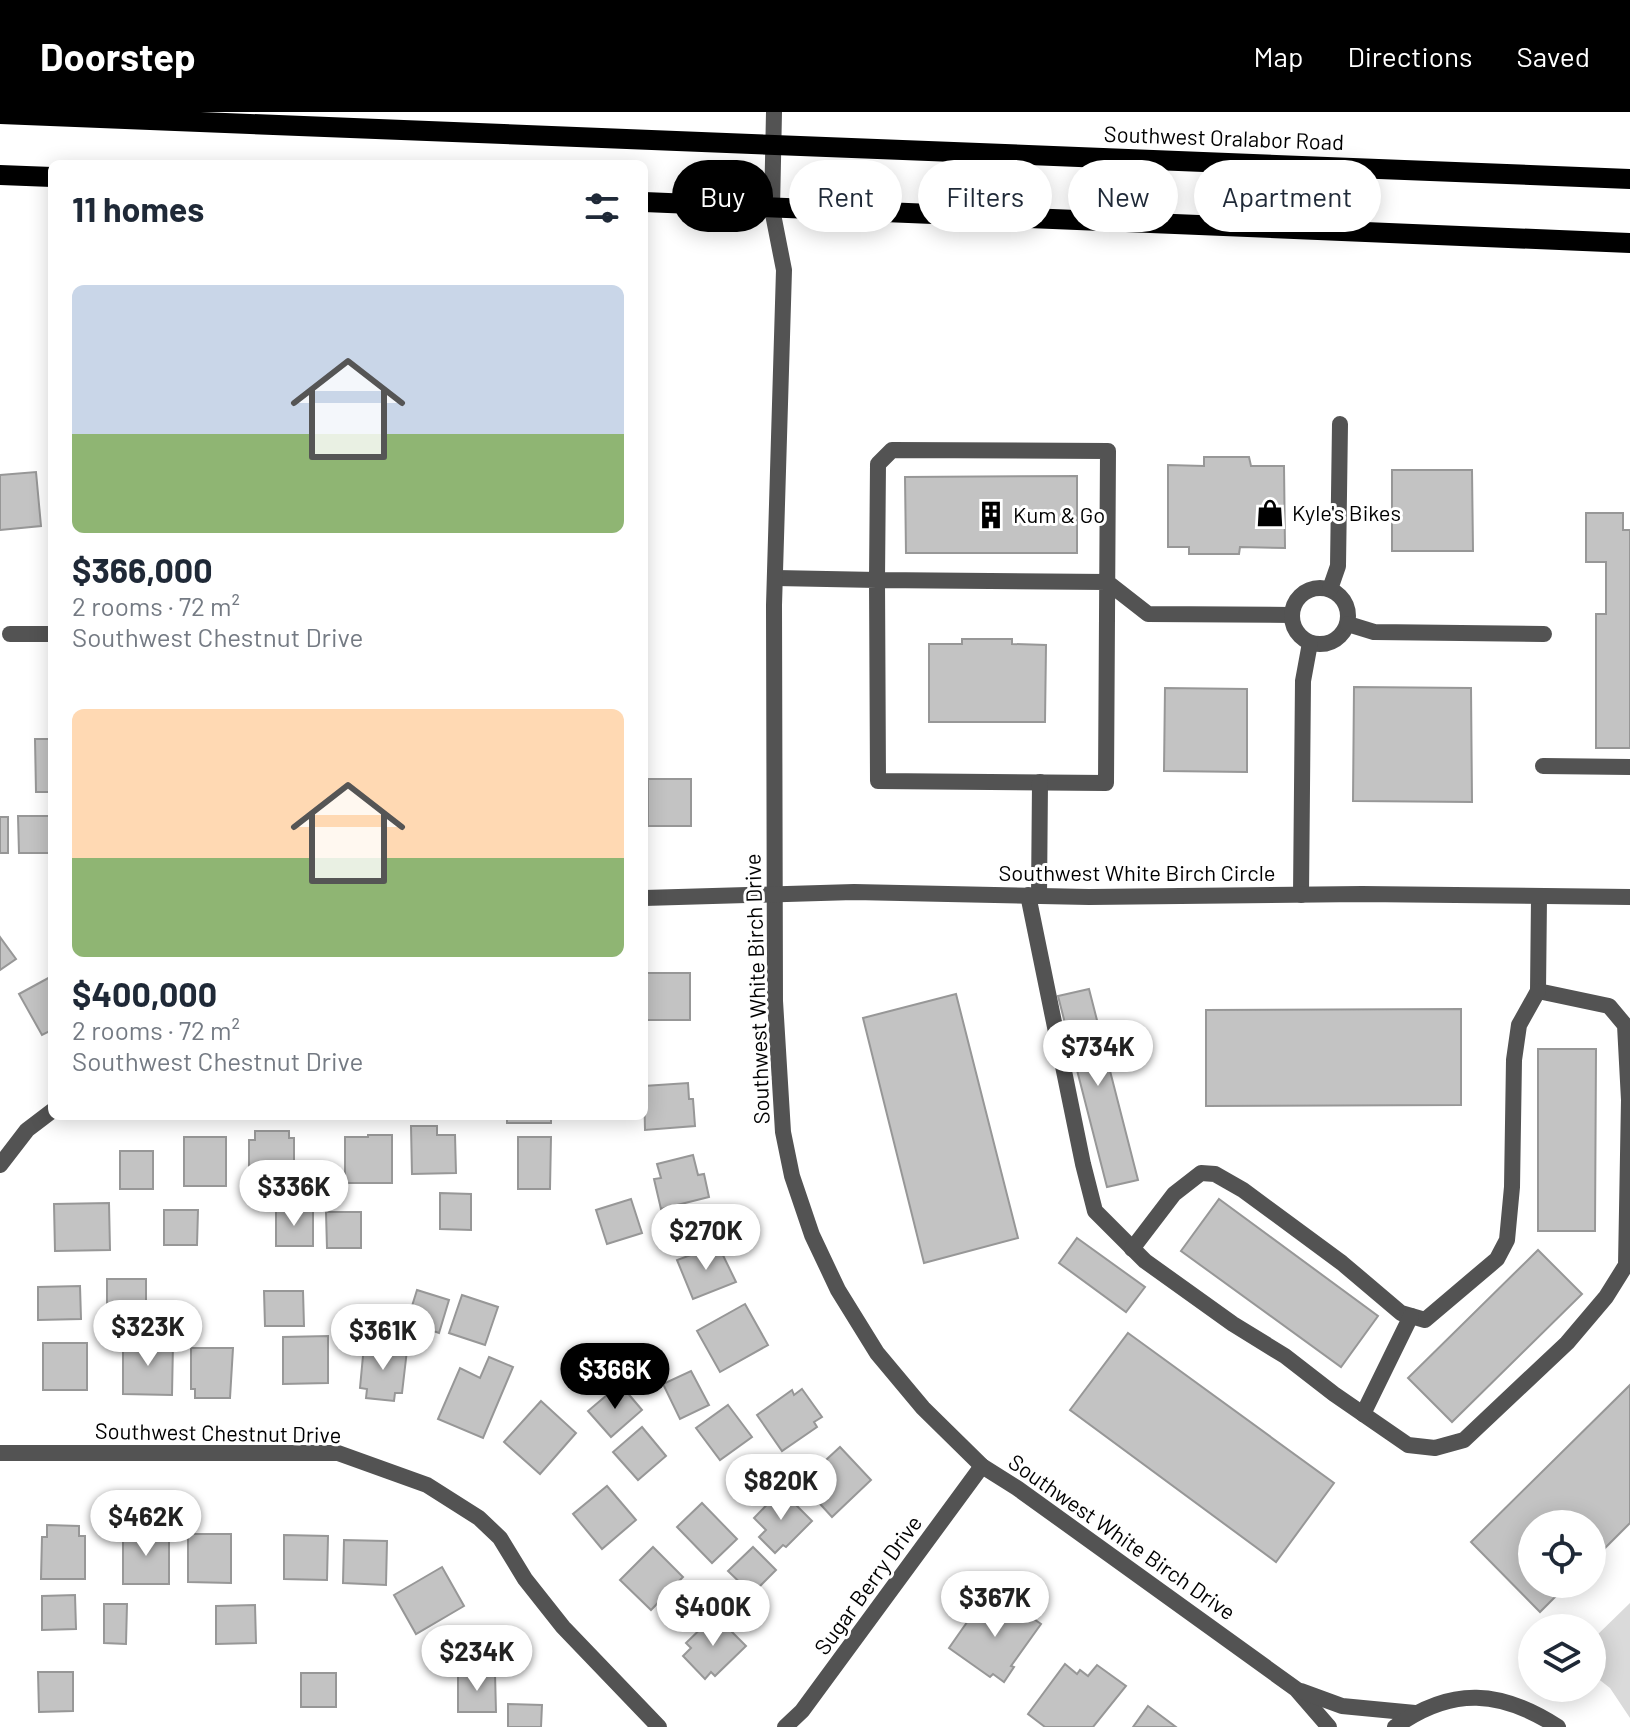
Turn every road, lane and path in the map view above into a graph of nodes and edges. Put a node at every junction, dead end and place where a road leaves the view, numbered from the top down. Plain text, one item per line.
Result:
1 (774, 112) edge
2 (0, 114) edge
3 (774, 145) junction
4 (0, 175) edge
5 (48, 177) edge
6 (773, 177) edge
7 (1630, 179) edge
8 (648, 202) edge
9 (672, 204) edge
10 (773, 209) edge
11 (773, 214) edge
12 (1630, 243) edge
13 (1340, 424) dead end
14 (776, 578) junction
15 (877, 580) junction
16 (1107, 582) junction
17 (1330, 589) junction
18 (1292, 615) junction
19 (1348, 624) junction
20 (10, 634) dead end
21 (48, 634) edge
22 (1544, 634) dead end
23 (1310, 643) junction
24 (1543, 766) dead end
25 (1630, 767) edge
26 (1040, 782) junction
27 (775, 895) junction
28 (1033, 895) junction
29 (1301, 895) junction
30 (1630, 897) edge
31 (648, 898) edge
32 (1539, 898) junction
33 (1538, 991) junction
34 (48, 1114) edge
35 (0, 1165) edge
36 (1132, 1249) junction
37 (1411, 1316) junction
38 (1363, 1414) junction
39 (0, 1453) edge
40 (982, 1466) junction
41 (1296, 1689) junction
42 (1415, 1713) junction
43 (659, 1727) edge
44 (785, 1727) edge
45 (1329, 1727) edge
46 (1395, 1727) edge
47 (1558, 1727) edge

1 - 3 street, Southwest White Birch Drive
2 - 3 main road, Southwest Oralabor Road
3 - 6 street, Southwest White Birch Drive
3 - 7 main road, Southwest Oralabor Road
4 - 5 main road
8 - 9 main road
10 - 12 main road
11 - 14 street, Southwest White Birch Drive
13 - 17 street
14 - 15 street
14 - 27 street, Southwest White Birch Drive
15 - 16 street
15 - 16 street
15 - 26 street
16 - 18 street
16 - 26 street
17 - 18 street
17 - 19 street
18 - 23 street
19 - 22 street
19 - 23 street
20 - 21 street
23 - 29 street
24 - 25 street
26 - 28 street
27 - 28 street, Southwest White Birch Circle
27 - 31 street, Southwest White Birch Circle
27 - 40 street, Southwest White Birch Drive
28 - 29 street, Southwest White Birch Circle
28 - 36 street
29 - 32 street, Southwest White Birch Circle
30 - 32 street, Southwest White Birch Circle
32 - 33 street
33 - 37 street
33 - 38 street
34 - 35 street
36 - 37 street
36 - 38 street
37 - 38 street
39 - 43 street, Southwest Chestnut Drive
40 - 41 street, Southwest White Birch Drive
40 - 44 street, Sugar Berry Drive
41 - 42 street, Southwest White Birch Drive
41 - 45 street, Southwest White Birch Drive
42 - 46 street, Southwest White Birch Drive
42 - 47 street, Southwest White Birch Drive

